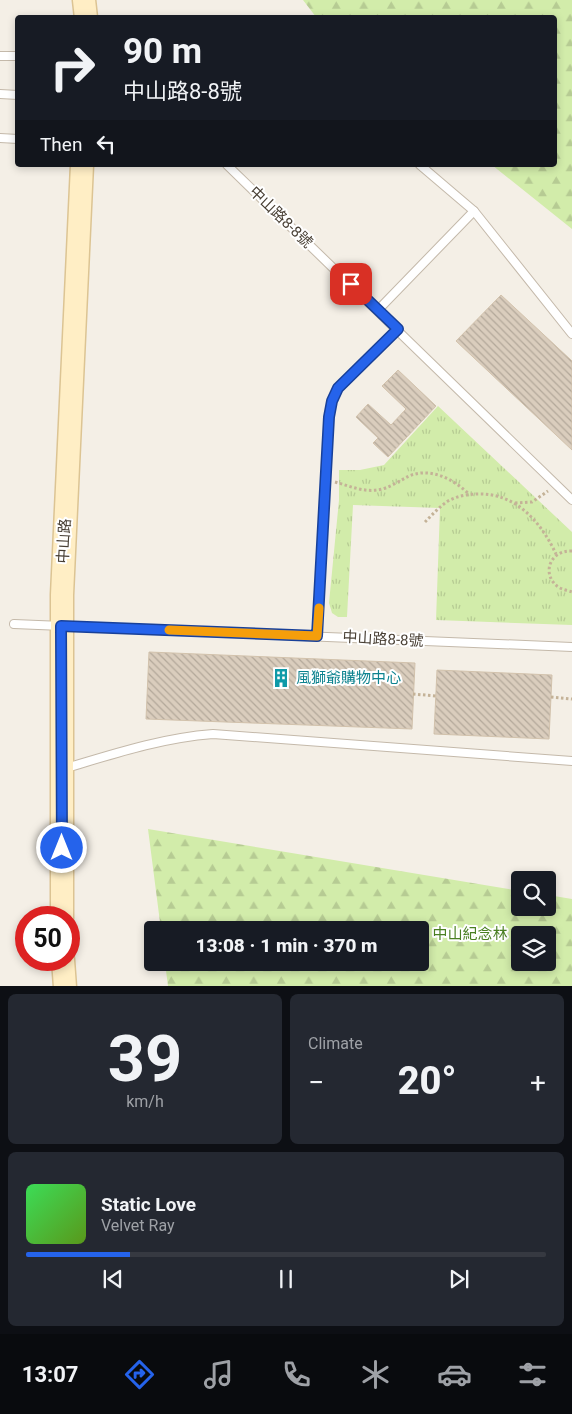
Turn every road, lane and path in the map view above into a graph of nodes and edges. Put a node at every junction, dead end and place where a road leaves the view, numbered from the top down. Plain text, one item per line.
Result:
1 (84, 0) edge
2 (90, 0) edge
3 (86, 15) edge
4 (88, 15) edge
5 (0, 56) edge
6 (15, 56) edge
7 (0, 94) edge
8 (15, 95) edge
9 (0, 138) edge
10 (15, 139) edge
11 (82, 167) edge
12 (229, 167) edge
13 (422, 167) edge
14 (474, 211) junction
15 (378, 310) junction
16 (398, 329) junction
17 (572, 334) edge
18 (325, 479) junction
19 (556, 484) junction
20 (469, 494) junction
21 (572, 500) edge
22 (515, 504) junction
23 (425, 522) dead end
24 (572, 551) edge
25 (556, 554) junction
26 (572, 592) edge
27 (14, 624) dead end
28 (61, 626) junction
29 (317, 636) junction
30 (572, 647) edge
31 (413, 694) dead end
32 (436, 696) dead end
33 (551, 697) dead end
34 (572, 699) edge
35 (572, 761) edge
36 (61, 770) junction
37 (62, 906) edge
38 (64, 971) edge
39 (65, 986) edge

1 - 3 main road
2 - 4 main road
5 - 6 lane
7 - 8 lane
9 - 10 lane
11 - 28 main road, 中山路
12 - 15 lane, 中山路8-8號
13 - 14 lane
14 - 15 lane
14 - 17 lane
15 - 16 lane, 中山路8-8號
16 - 18 lane
16 - 19 lane, 中山路8-8號
18 - 20 path
18 - 29 lane
19 - 21 lane, 中山路8-8號
19 - 22 path
20 - 22 path
20 - 23 path
22 - 25 path
24 - 25 path
25 - 26 path
27 - 28 lane, 中山路8-8號
28 - 29 lane, 中山路8-8號
28 - 36 main road, 中山路
29 - 30 lane, 中山路8-8號
31 - 32 path
33 - 34 path
35 - 36 lane
36 - 37 main road, 中山路
38 - 39 main road

